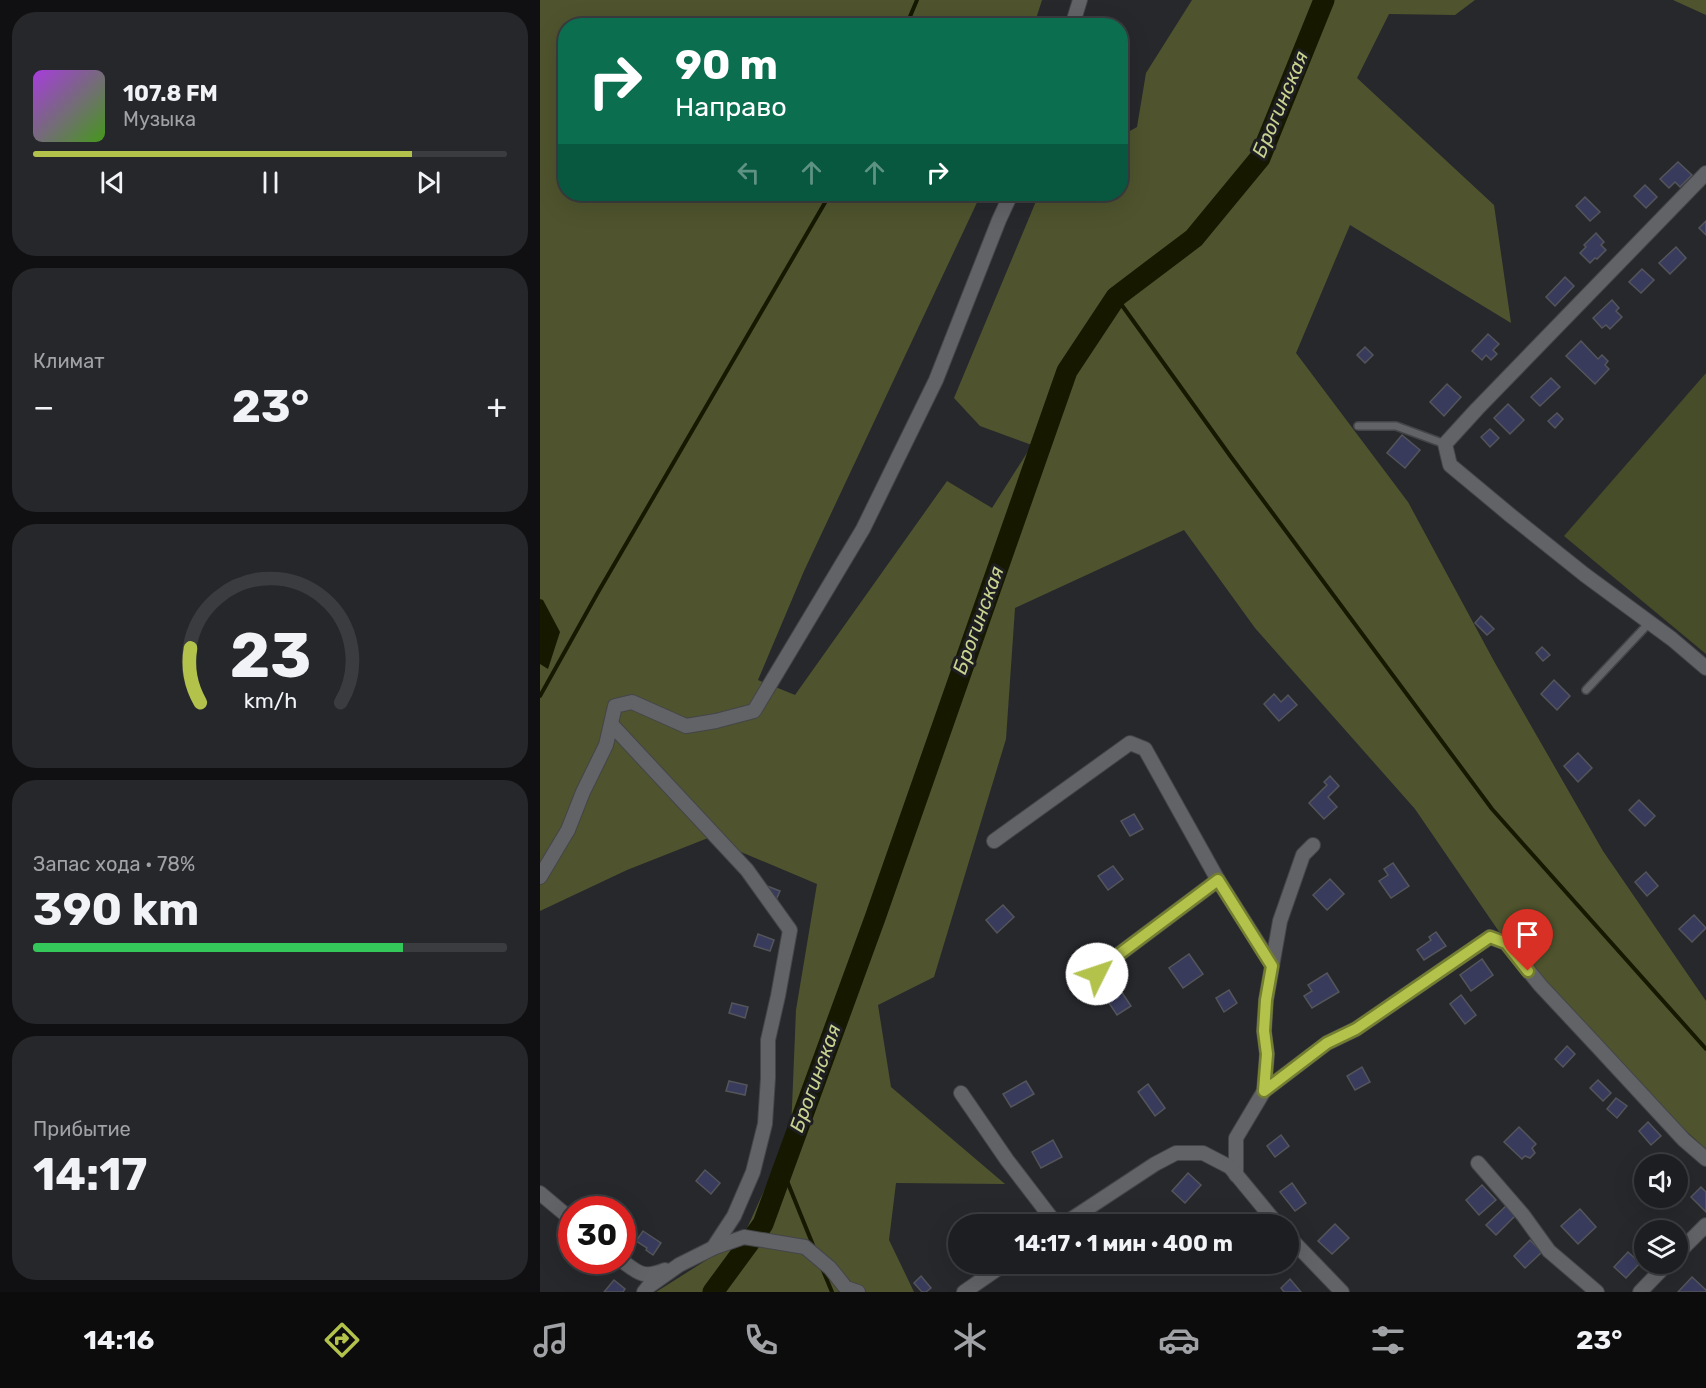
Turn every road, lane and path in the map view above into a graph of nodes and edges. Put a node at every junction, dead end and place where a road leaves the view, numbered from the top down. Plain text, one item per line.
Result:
1 (1080, 0) edge
2 (1074, 18) edge
3 (1706, 172) edge
4 (1008, 201) edge
5 (1358, 426) dead end
6 (1446, 444) junction
7 (1650, 622) junction
8 (1706, 668) edge
9 (1586, 690) dead end
10 (611, 724) junction
11 (994, 841) dead end
12 (1313, 845) dead end
13 (540, 877) edge
14 (1218, 880) junction
15 (1272, 966) junction
16 (1097, 974) dead end
17 (1264, 1091) junction
18 (961, 1093) dead end
19 (1706, 1159) edge
20 (1478, 1163) dead end
21 (1236, 1175) junction
22 (540, 1193) edge
23 (558, 1208) edge
24 (1048, 1214) edge
25 (1079, 1214) edge
26 (1269, 1214) edge
27 (1706, 1225) edge
28 (1688, 1243) edge
29 (1299, 1247) edge
30 (713, 1248) junction
31 (679, 1265) junction
32 (636, 1272) edge
33 (990, 1274) edge
34 (1657, 1274) edge
35 (644, 1292) edge
36 (858, 1292) edge
37 (964, 1292) edge
38 (1342, 1292) edge
39 (1597, 1292) edge
40 (1640, 1292) edge

1 - 2 street
3 - 6 street
4 - 10 street
5 - 6 lane
6 - 7 street
7 - 8 street
7 - 9 lane
10 - 13 street
10 - 30 street
11 - 14 street
12 - 15 street
14 - 15 street
14 - 16 street
15 - 17 street
17 - 19 street
17 - 21 street
18 - 24 street
20 - 39 street
21 - 25 street
21 - 26 street
22 - 23 street
27 - 28 street
29 - 38 street
30 - 31 street
30 - 36 street
31 - 32 street
31 - 35 street
33 - 37 street
34 - 40 street

